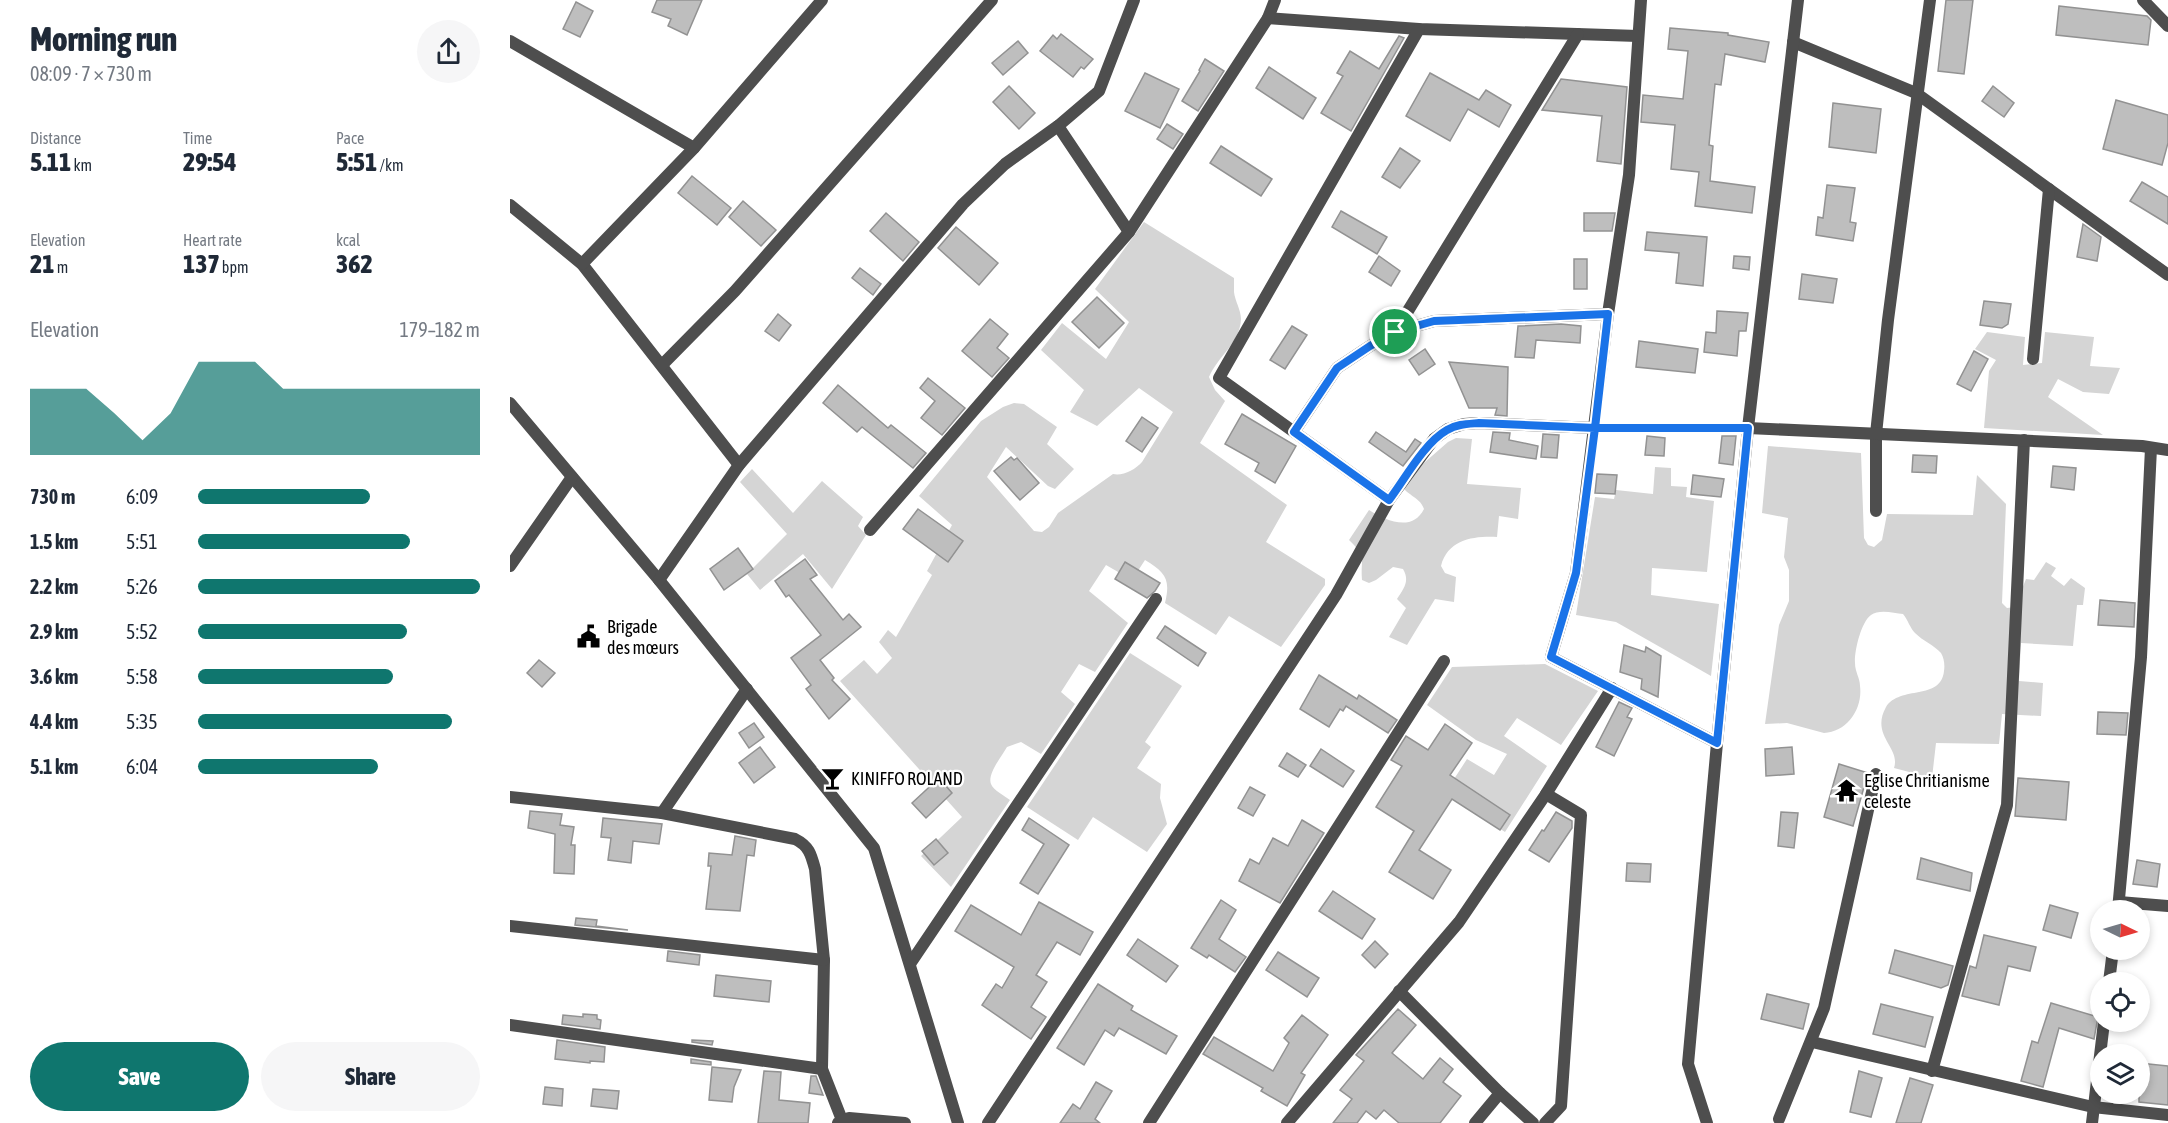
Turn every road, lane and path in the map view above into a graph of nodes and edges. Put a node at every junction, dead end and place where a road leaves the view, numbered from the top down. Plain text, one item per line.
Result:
1 (992, 0) edge
2 (1134, 0) edge
3 (1275, 0) edge
4 (1641, 0) edge
5 (1798, 0) edge
6 (1930, 0) edge
7 (2143, 0) edge
8 (818, 1) edge
9 (1268, 18) junction
10 (2168, 26) edge
11 (1419, 29) junction
12 (1578, 34) junction
13 (1638, 36) junction
14 (510, 41) edge
15 (1793, 42) junction
16 (1916, 93) junction
17 (1058, 126) junction
18 (693, 148) junction
19 (2049, 189) junction
20 (510, 205) edge
21 (1129, 232) junction
22 (582, 264) junction
23 (2168, 275) edge
24 (1608, 314) junction
25 (1395, 332) junction
26 (2033, 359) dead end
27 (662, 365) junction
28 (510, 403) edge
29 (1595, 428) junction
30 (1748, 428) junction
31 (1294, 432) junction
32 (1876, 434) junction
33 (2024, 440) junction
34 (2151, 448) junction
35 (2168, 450) edge
36 (739, 465) junction
37 (572, 477) junction
38 (1389, 500) junction
39 (1876, 511) dead end
40 (870, 530) dead end
41 (510, 566) edge
42 (659, 580) junction
43 (1156, 599) dead end
44 (1444, 661) dead end
45 (1612, 688) junction
46 (747, 689) junction
47 (1717, 743) junction
48 (1876, 774) dead end
49 (1546, 794) junction
50 (510, 797) edge
51 (662, 813) junction
52 (2120, 900) edge
53 (2150, 906) edge
54 (2168, 906) edge
55 (510, 926) edge
56 (824, 960) junction
57 (910, 964) junction
58 (1399, 992) junction
59 (510, 1025) edge
60 (2103, 1032) edge
61 (1812, 1042) junction
62 (822, 1069) junction
63 (1932, 1071) junction
64 (1500, 1093) junction
65 (2093, 1107) junction
66 (2168, 1115) edge
67 (840, 1121) edge
68 (1781, 1122) edge
69 (905, 1123) edge
70 (958, 1123) edge
71 (988, 1123) edge
72 (1149, 1123) edge
73 (1287, 1123) edge
74 (1475, 1123) edge
75 (1533, 1123) edge
76 (1545, 1123) edge
77 (1707, 1123) edge
78 (2092, 1123) edge

1 - 27 street
2 - 17 street
3 - 9 street
4 - 13 street
5 - 15 street
6 - 16 street
7 - 10 street
8 - 18 street
9 - 11 street
9 - 21 street
11 - 12 street
11 - 31 street
12 - 13 street
12 - 25 street
13 - 24 street
14 - 18 street
15 - 16 street
15 - 30 street
16 - 19 street
16 - 32 street
17 - 21 street
17 - 36 street
18 - 22 street
19 - 23 street
19 - 26 street
20 - 22 street
21 - 40 street
22 - 27 street
24 - 25 street
24 - 29 street
25 - 31 street
27 - 36 street
28 - 37 street
29 - 30 street
29 - 38 street
29 - 45 street
30 - 32 street
30 - 47 street
31 - 38 street
32 - 33 street
32 - 39 street
33 - 34 street
33 - 63 street
34 - 35 street
34 - 52 street
36 - 42 street
37 - 41 street
37 - 42 street
38 - 71 street
42 - 46 street
43 - 57 street
44 - 72 street
45 - 47 street
45 - 49 street
46 - 51 street
46 - 57 street
47 - 77 street
48 - 61 street
49 - 58 street
49 - 76 street
50 - 51 street
51 - 56 street
53 - 54 street
55 - 56 street
56 - 62 street
57 - 70 street
58 - 64 street
58 - 73 street
59 - 62 street
60 - 65 street
61 - 63 street
61 - 68 street
62 - 67 street
63 - 65 street
64 - 74 street
64 - 75 street
65 - 66 street
65 - 78 street
67 - 69 street

